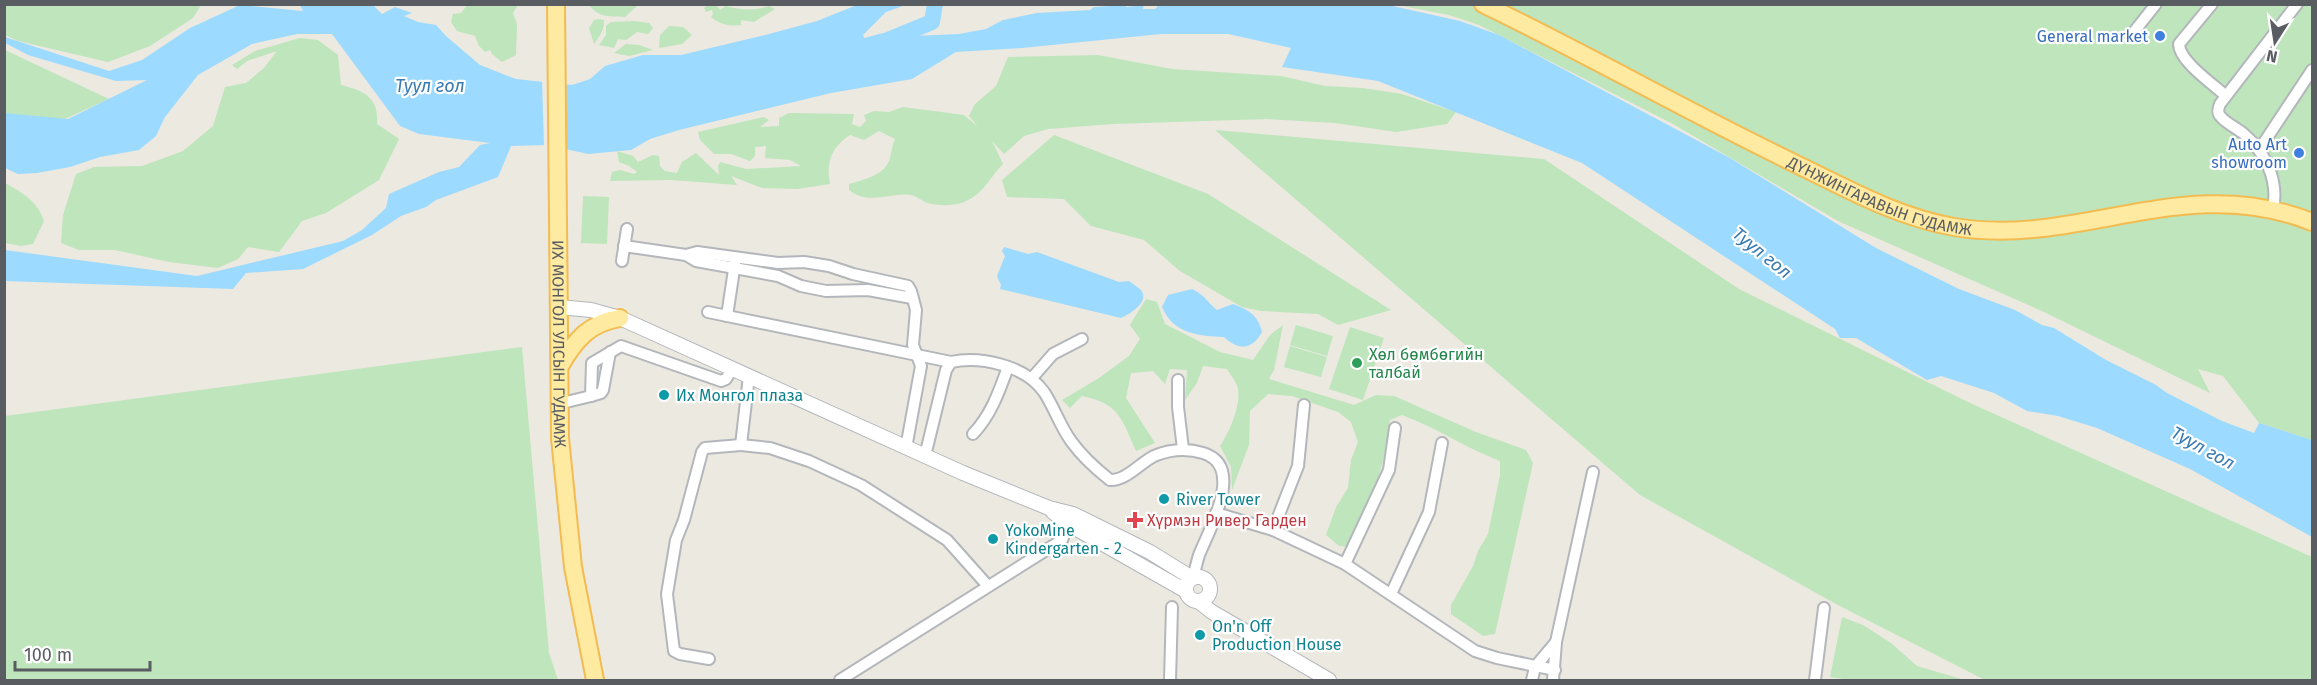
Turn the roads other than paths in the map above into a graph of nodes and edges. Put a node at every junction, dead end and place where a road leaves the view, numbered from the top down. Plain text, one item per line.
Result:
1 (556, 4) edge
2 (1482, 4) edge
3 (2156, 4) edge
4 (2212, 4) edge
5 (2297, 4) edge
6 (2133, 33) dead end
7 (2313, 70) edge
8 (2226, 96) junction
9 (2259, 150) junction
10 (2273, 209) junction
11 (2309, 220) edge
12 (627, 229) dead end
13 (624, 246) junction
14 (622, 261) dead end
15 (735, 262) junction
16 (912, 298) junction
17 (560, 307) junction
18 (708, 312) dead end
19 (727, 316) junction
20 (620, 318) junction
21 (1082, 339) dead end
22 (916, 355) junction
23 (951, 362) junction
24 (1008, 367) junction
25 (732, 369) junction
26 (558, 370) junction
27 (749, 376) junction
28 (1032, 378) junction
29 (1178, 380) dead end
30 (558, 404) junction
31 (1304, 405) dead end
32 (1395, 428) dead end
33 (973, 434) dead end
34 (1442, 443) dead end
35 (741, 445) junction
36 (906, 448) junction
37 (1183, 449) junction
38 (925, 456) junction
39 (1593, 472) dead end
40 (1049, 508) junction
41 (1216, 513) junction
42 (1068, 524) junction
43 (1273, 530) junction
44 (1344, 564) junction
45 (1193, 581) junction
46 (988, 586) junction
47 (1391, 594) junction
48 (1204, 598) junction
49 (1172, 607) dead end
50 (1824, 608) dead end
51 (1556, 642) junction
52 (709, 659) dead end
53 (1535, 667) junction
54 (1554, 675) edge
55 (595, 681) edge
56 (840, 681) edge
57 (1170, 681) edge
58 (1329, 681) edge
59 (1532, 681) edge
60 (1815, 681) edge

1 - 17 main road, ИХ МОНГОЛ УЛСЫН ГУДАМЖ
2 - 10 main road, ДҮНЖИНГАРАВЫН ГУДАМЖ
3 - 6 street
4 - 8 street
5 - 8 street
7 - 9 street
8 - 9 street
9 - 10 street
10 - 11 main road, ДҮНЖИНГАРАВЫН ГУДАМЖ
12 - 13 street
13 - 14 street
13 - 15 street
15 - 16 street
15 - 16 street
15 - 19 street
16 - 22 street
17 - 20 street
17 - 26 main road, ИХ МОНГОЛ УЛСЫН ГУДАМЖ
18 - 19 street
19 - 22 street
20 - 25 street
20 - 26 main road
21 - 28 street
22 - 23 street
22 - 36 street
23 - 24 street
23 - 38 street
24 - 28 street
24 - 33 street
25 - 27 street
25 - 30 street
26 - 30 main road, ИХ МОНГОЛ УЛСЫН ГУДАМЖ
27 - 35 street
27 - 36 street
28 - 37 street
29 - 37 street
30 - 55 main road, ИХ МОНГОЛ УЛСЫН ГУДАМЖ
31 - 43 street
32 - 44 street
34 - 47 street
35 - 46 street
35 - 52 street
36 - 38 street
37 - 41 street
38 - 40 street
39 - 51 street
40 - 42 street
40 - 45 street
41 - 43 street
41 - 45 street
42 - 45 street
42 - 46 street
43 - 44 street
44 - 47 street
45 - 48 street
45 - 48 street
46 - 56 street
47 - 53 street
48 - 58 street
49 - 57 street
50 - 60 street
51 - 53 street
51 - 54 street
53 - 54 street
53 - 59 street

